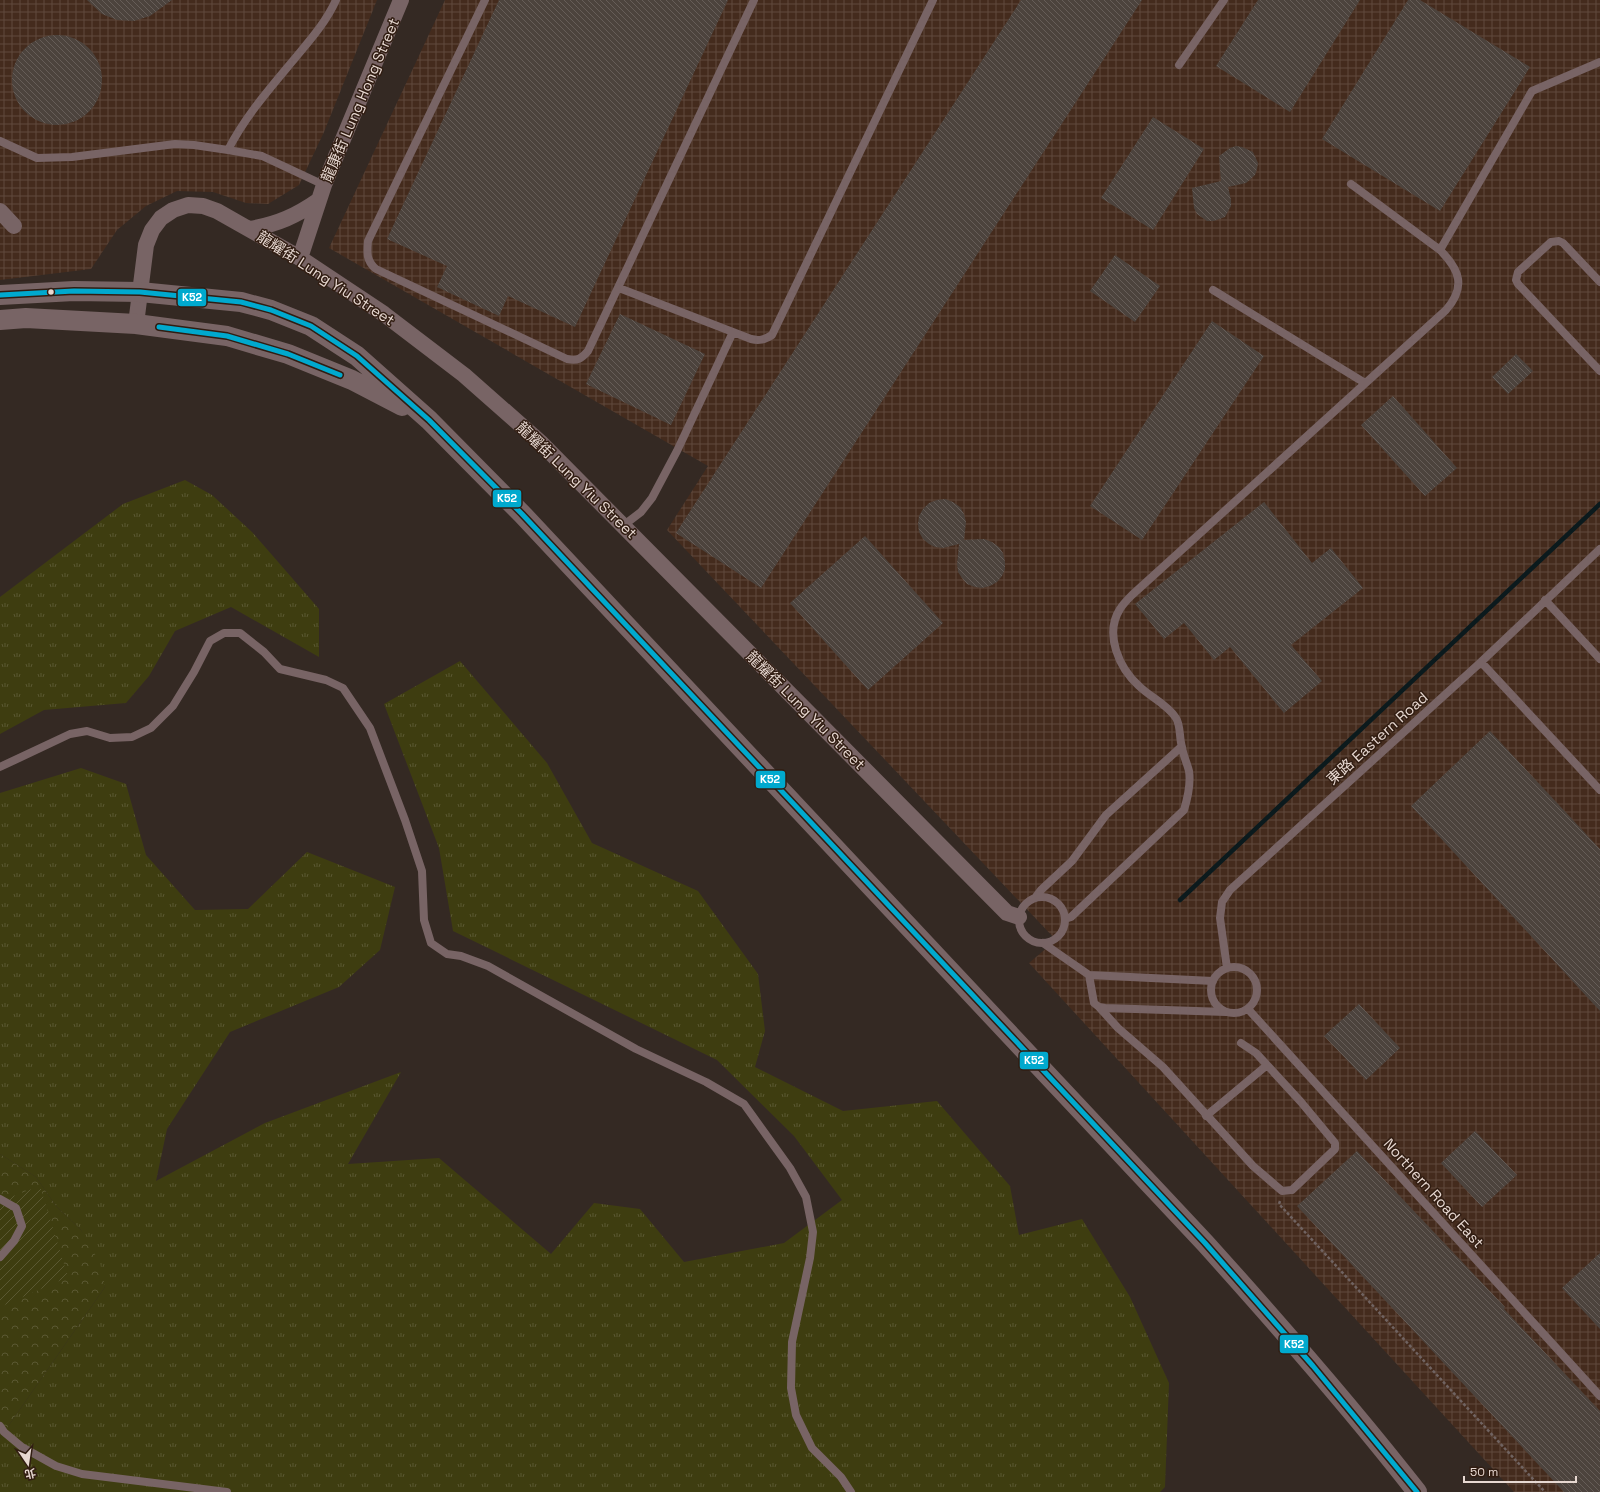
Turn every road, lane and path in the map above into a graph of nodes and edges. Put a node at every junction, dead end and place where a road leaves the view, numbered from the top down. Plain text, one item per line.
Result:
1 (336, 0) edge
2 (401, 0) edge
3 (485, 0) edge
4 (754, 0) edge
5 (933, 0) edge
6 (1224, 0) edge
7 (1600, 62) edge
8 (1178, 65) dead end
9 (0, 141) edge
10 (228, 150) junction
11 (1351, 184) dead end
12 (322, 192) junction
13 (0, 211) edge
14 (14, 226) dead end
15 (250, 229) junction
16 (1440, 250) junction
17 (300, 258) junction
18 (1600, 282) edge
19 (618, 288) junction
20 (1213, 290) dead end
21 (140, 292) junction
22 (0, 295) edge
23 (0, 320) edge
24 (136, 324) junction
25 (733, 332) junction
26 (1600, 370) edge
27 (1365, 383) junction
28 (429, 420) junction
29 (624, 525) junction
30 (1600, 548) edge
31 (1545, 600) junction
32 (1600, 659) edge
33 (1481, 662) junction
34 (1182, 747) junction
35 (0, 767) edge
36 (1600, 790) edge
37 (1035, 898) junction
38 (1019, 917) junction
39 (1065, 919) junction
40 (1043, 943) junction
41 (1227, 968) junction
42 (1089, 975) junction
43 (1213, 980) junction
44 (1099, 1007) junction
45 (1248, 1009) junction
46 (1226, 1012) junction
47 (1242, 1043) dead end
48 (1266, 1066) junction
49 (1206, 1116) junction
50 (1282, 1191) junction
51 (0, 1199) edge
52 (0, 1257) edge
53 (1600, 1396) edge
54 (0, 1426) edge
55 (227, 1492) edge
56 (851, 1492) edge
57 (1417, 1492) edge
58 (1545, 1492) edge

1 - 10 lane
2 - 12 street, 龍康街 Lung Hong Street
3 - 19 lane
4 - 19 lane
5 - 25 lane
6 - 8 lane
7 - 16 lane
9 - 10 lane
10 - 12 lane
11 - 16 lane
12 - 15 street, 龍康街 Lung Hong Street
12 - 17 street, 龍康街 Lung Hong Street
13 - 14 street
15 - 17 street, 龍耀街 Lung Yiu Street
15 - 21 street, 龍耀街 Lung Yiu Street
16 - 27 lane
17 - 29 street, 龍耀街 Lung Yiu Street
18 - 26 lane
19 - 25 lane
20 - 27 lane
21 - 22 street
21 - 24 street, 龍耀街 Lung Yiu Street
21 - 28 street
23 - 24 street
24 - 28 street
25 - 29 lane
27 - 34 lane
28 - 57 street
29 - 38 street, 龍耀街 Lung Yiu Street
30 - 31 lane, 東路 Eastern Road
31 - 32 lane
31 - 33 lane, 東路 Eastern Road
33 - 36 lane
33 - 41 lane, 東路 Eastern Road
34 - 37 lane
34 - 39 lane
35 - 56 lane
37 - 38 lane
37 - 39 lane
38 - 40 lane
39 - 40 lane
40 - 42 lane
41 - 43 lane
41 - 45 lane
42 - 43 lane
42 - 44 lane
43 - 46 lane
44 - 46 lane
44 - 49 lane
45 - 46 lane
45 - 53 lane, Northern Road East
47 - 48 lane
48 - 49 lane
48 - 50 lane
49 - 50 lane
50 - 58 path
51 - 52 lane
54 - 55 lane

